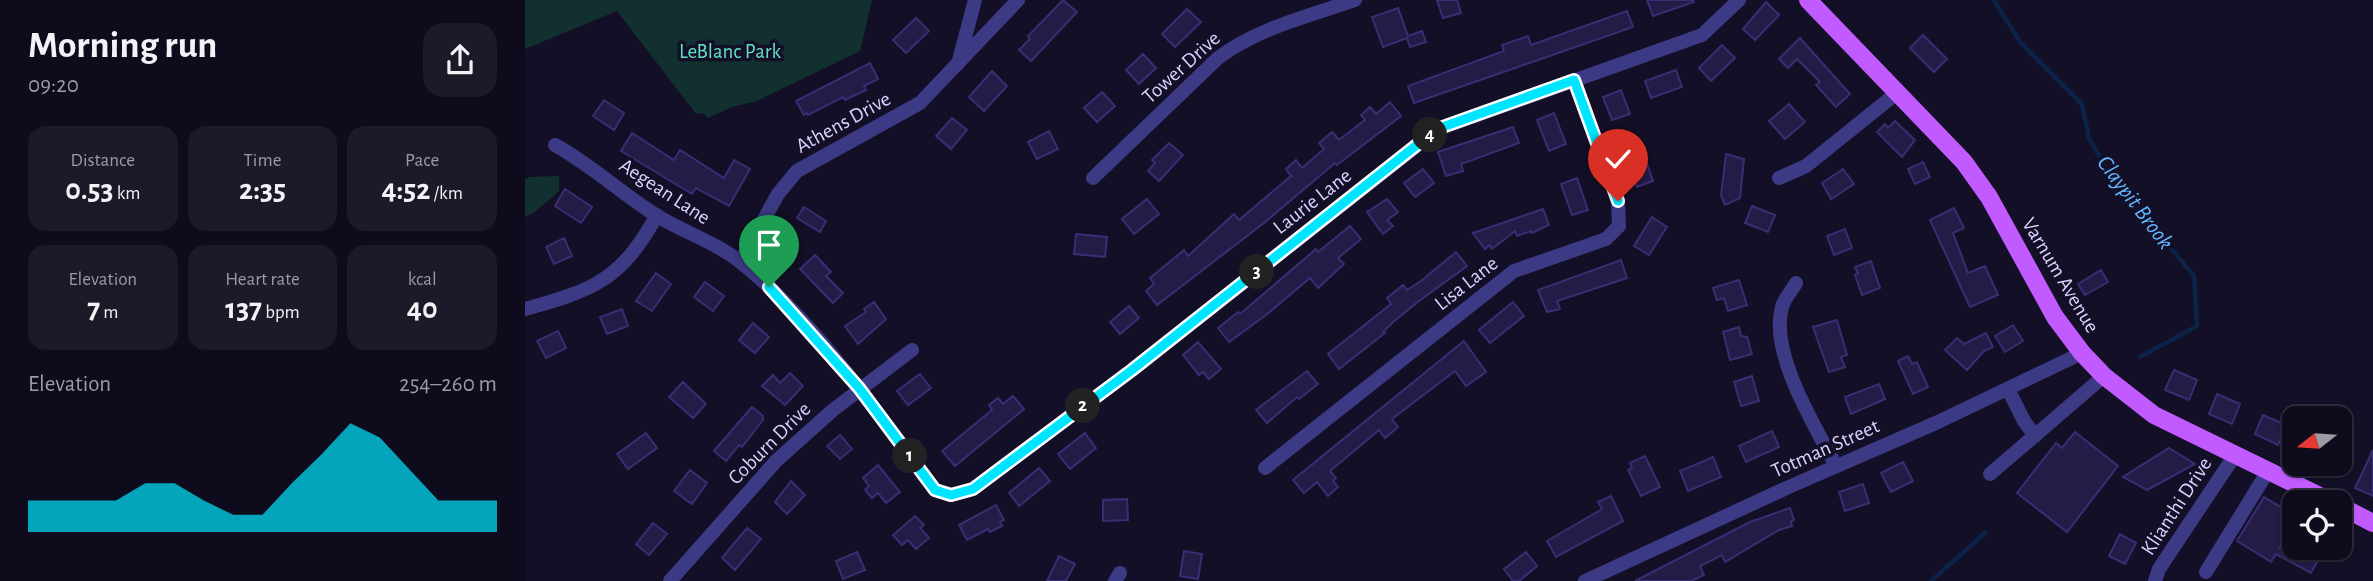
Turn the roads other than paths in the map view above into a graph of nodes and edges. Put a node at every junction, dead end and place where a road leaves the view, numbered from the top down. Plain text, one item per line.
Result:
1 (975, 0) edge
2 (1019, 0) edge
3 (1355, 0) edge
4 (1739, 0) edge
5 (1808, 0) edge
6 (957, 65) junction
7 (1574, 80) junction
8 (1898, 92) junction
9 (555, 145) dead end
10 (1093, 178) dead end
11 (1779, 178) dead end
12 (657, 215) junction
13 (740, 262) junction
14 (1796, 283) dead end
15 (525, 309) edge
16 (912, 350) dead end
17 (2082, 353) junction
18 (2104, 376) junction
19 (860, 389) junction
20 (2008, 389) junction
21 (2035, 436) junction
22 (2235, 455) junction
23 (1836, 466) junction
24 (1265, 468) dead end
25 (2268, 471) junction
26 (1990, 474) dead end
27 (2307, 490) edge
28 (944, 493) joint
29 (2352, 512) edge
30 (2373, 523) edge
31 (2207, 572) dead end
32 (670, 581) edge
33 (1585, 581) edge
34 (2155, 581) edge

1 - 6 street, Athens Drive
2 - 6 street, Athens Drive
3 - 10 street, Tower Drive
4 - 7 street, Laurie Lane
5 - 8 main road, Varnum Avenue
6 - 13 street, Athens Drive
7 - 24 street, Lisa Lane
7 - 28 street, Laurie Lane
8 - 11 street
8 - 17 main road, Varnum Avenue
9 - 12 street, Aegean Lane
12 - 13 street, Aegean Lane
12 - 15 street
13 - 19 street, Aegean Lane
14 - 23 street
16 - 19 street, Coburn Drive
17 - 18 main road, Varnum Avenue
17 - 20 street, Totman Street
18 - 21 street
18 - 22 main road, Varnum Avenue
19 - 28 street, Aegean Lane
19 - 32 street, Coburn Drive
20 - 21 street
20 - 23 street, Totman Street
21 - 26 street
22 - 25 main road, Varnum Avenue
22 - 34 street, Klianthi Drive
23 - 33 street, Totman Street
25 - 27 main road, Varnum Avenue
25 - 31 street
29 - 30 main road

